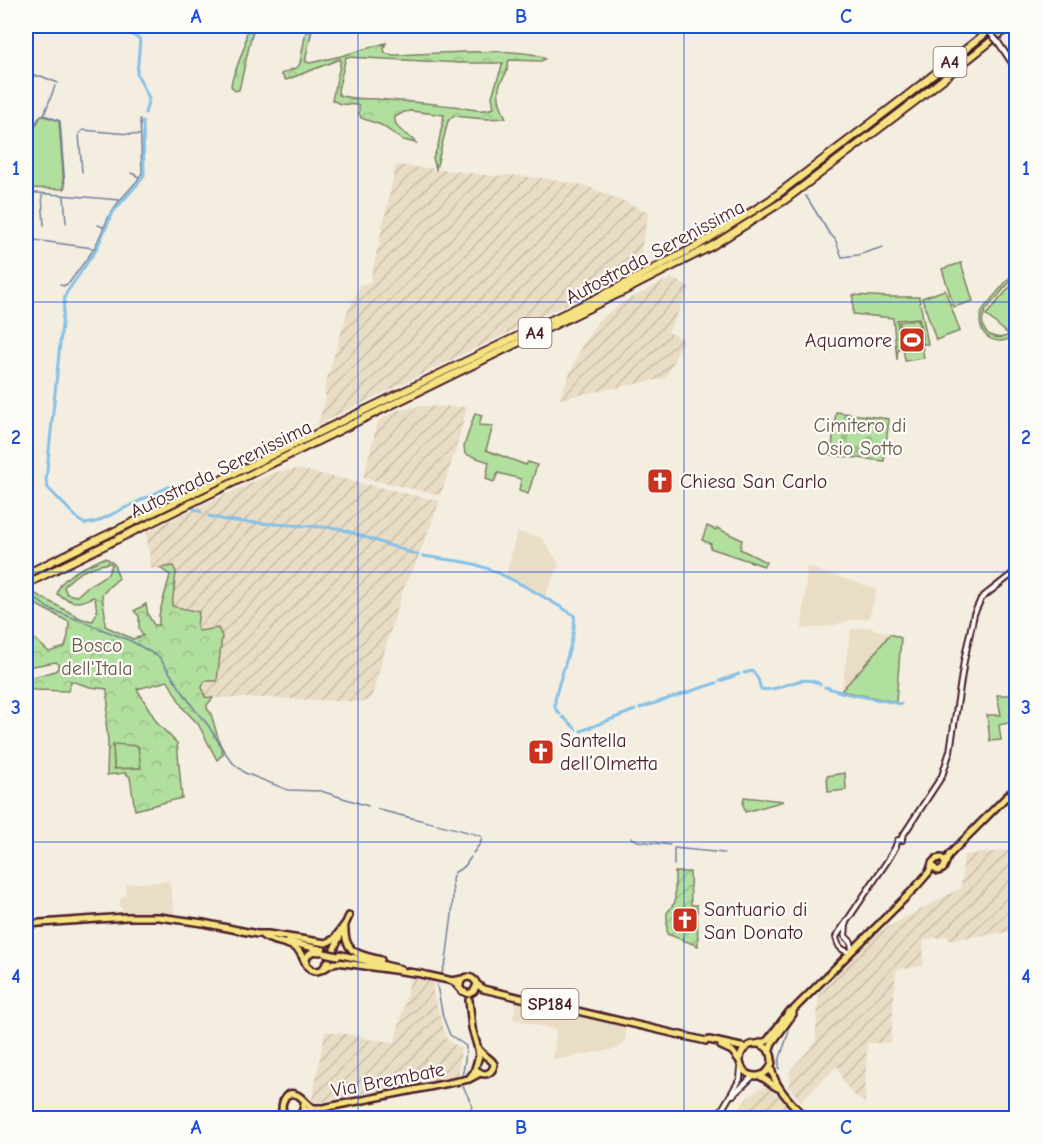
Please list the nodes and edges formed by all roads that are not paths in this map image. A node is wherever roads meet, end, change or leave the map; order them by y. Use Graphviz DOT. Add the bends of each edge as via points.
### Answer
graph roads {
  1 [pos="984,26"];
  2 [pos="995,26"];
  3 [pos="1010,26"];
  4 [pos="1017,69"];
  5 [pos="1017,573"];
  6 [pos="26,574"];
  7 [pos="26,584"];
  8 [pos="1017,787"];
  9 [pos="949,855"];
  10 [pos="938,858"];
  11 [pos="945,862"];
  12 [pos="932,864"];
  13 [pos="938,871"];
  14 [pos="915,888"];
  15 [pos="349,916"];
  16 [pos="847,921"];
  17 [pos="26,924"];
  18 [pos="345,924"];
  19 [pos="260,935"];
  20 [pos="867,936"];
  21 [pos="851,942"];
  22 [pos="335,947"];
  23 [pos="349,948"];
  24 [pos="843,950"];
  25 [pos="851,951"];
  26 [pos="324,952"];
  27 [pos="842,960"];
  28 [pos="306,964"];
  29 [pos="323,968"];
  30 [pos="422,974"];
  31 [pos="462,979"];
  32 [pos="453,981"];
  33 [pos="477,984"];
  34 [pos="460,988"];
  35 [pos="483,988"];
  36 [pos="473,992"];
  37 [pos="465,993"];
  38 [pos="469,1000"];
  39 [pos="793,1010"];
  40 [pos="706,1041"];
  41 [pos="757,1044"];
  42 [pos="746,1048"];
  43 [pos="478,1049"];
  44 [pos="769,1052"];
  45 [pos="486,1057"];
  46 [pos="478,1059"];
  47 [pos="740,1063"];
  48 [pos="771,1066"];
  49 [pos="476,1067"];
  50 [pos="480,1073"];
  51 [pos="756,1076"];
  52 [pos="469,1079"];
  53 [pos="780,1089"];
  54 [pos="730,1098"];
  55 [pos="304,1103"];
  56 [pos="312,1108"];
  57 [pos="300,1115"];
  58 [pos="291,1117"];
  59 [pos="717,1119"];
  60 [pos="805,1119"];
  1 -- 4 [label="street, bridge"];
  2 -- 6 [label="highway, Autostrada Serenissima / A4" via="770,200 697,246"];
  3 -- 7 [label="highway, Autostrada Serenissima / A4" via="785,200 712,246"];
  5 -- 16 [label="street" via="981,599 974,614 950,751 942,776"];
  8 -- 9 [label="main road"];
  9 -- 10 [label="main road"];
  9 -- 11 [label="main road"];
  10 -- 11 [label="main road"];
  10 -- 12 [label="main road"];
  11 -- 13 [label="main road"];
  12 -- 13 [label="main road"];
  12 -- 14 [label="main road"];
  13 -- 14 [label="main road"];
  14 -- 20 [label="main road"];
  15 -- 18 [label="main road"];
  16 -- 21 [label="street" via="845,936"];
  16 -- 24 [label="street" via="836,937"];
  17 -- 19 [label="main road" via="159,917"];
  18 -- 19 [label="main road" via="326,943"];
  18 -- 22 [label="main road"];
  18 -- 23 [label="main road"];
  19 -- 26 [label="main road"];
  19 -- 28 [label="main road" via="296,948"];
  20 -- 21 [label="street"];
  20 -- 25 [label="main road"];
  21 -- 25 [label="street"];
  22 -- 23 [label="main road"];
  22 -- 29 [label="main road"];
  23 -- 30 [label="main road"];
  24 -- 25 [label="street"];
  24 -- 27 [label="street"];
  25 -- 27 [label="main road"];
  26 -- 28 [label="main road" via="311,953"];
  26 -- 30 [label="main road, bridge"];
  27 -- 39 [label="main road"];
  28 -- 29 [label="main road" via="314,971"];
  29 -- 30 [label="main road" via="337,962"];
  30 -- 32 [label="main road"];
  31 -- 32 [label="main road"];
  31 -- 33 [label="main road, SP184" via="471,977"];
  31 -- 34 [label="main road"];
  32 -- 34 [label="main road"];
  33 -- 35 [label="main road, SP184"];
  33 -- 36 [label="main road"];
  34 -- 37 [label="main road"];
  35 -- 36 [label="main road"];
  35 -- 40 [label="main road, SP184"];
  36 -- 37 [label="main road"];
  36 -- 38 [label="main road"];
  37 -- 38 [label="main road"];
  38 -- 43 [label="main road"];
  39 -- 41 [label="main road" via="767,1041"];
  39 -- 44 [label="main road"];
  40 -- 42 [label="main road, SP184"];
  40 -- 47 [label="main road, SP184" via="732,1051"];
  41 -- 42 [label="main road"];
  41 -- 44 [label="main road"];
  42 -- 47 [label="main road"];
  43 -- 45 [label="main road"];
  43 -- 46 [label="main road"];
  44 -- 48 [label="main road"];
  45 -- 46 [label="main road"];
  45 -- 50 [label="main road" via="491,1059 493,1068 488,1074"];
  46 -- 49 [label="main road"];
  47 -- 51 [label="main road" via="746,1073"];
  47 -- 54 [label="street" via="740,1080"];
  48 -- 51 [label="main road"];
  48 -- 53 [label="main road"];
  49 -- 50 [label="main road"];
  49 -- 52 [label="main road, Via Brembate"];
  50 -- 52 [label="main road, Via Brembate"];
  51 -- 53 [label="main road"];
  51 -- 54 [label="street"];
  52 -- 56 [label="main road, Via Brembate"];
  53 -- 60 [label="main road"];
  54 -- 59 [label="street"];
  55 -- 56 [label="main road, Via Brembate"];
  55 -- 57 [label="main road"];
  55 -- 58 [label="main road" via="298,1095 285,1096 282,1109"];
  56 -- 57 [label="main road, Via Brembate"];
  57 -- 58 [label="main road"];
}
